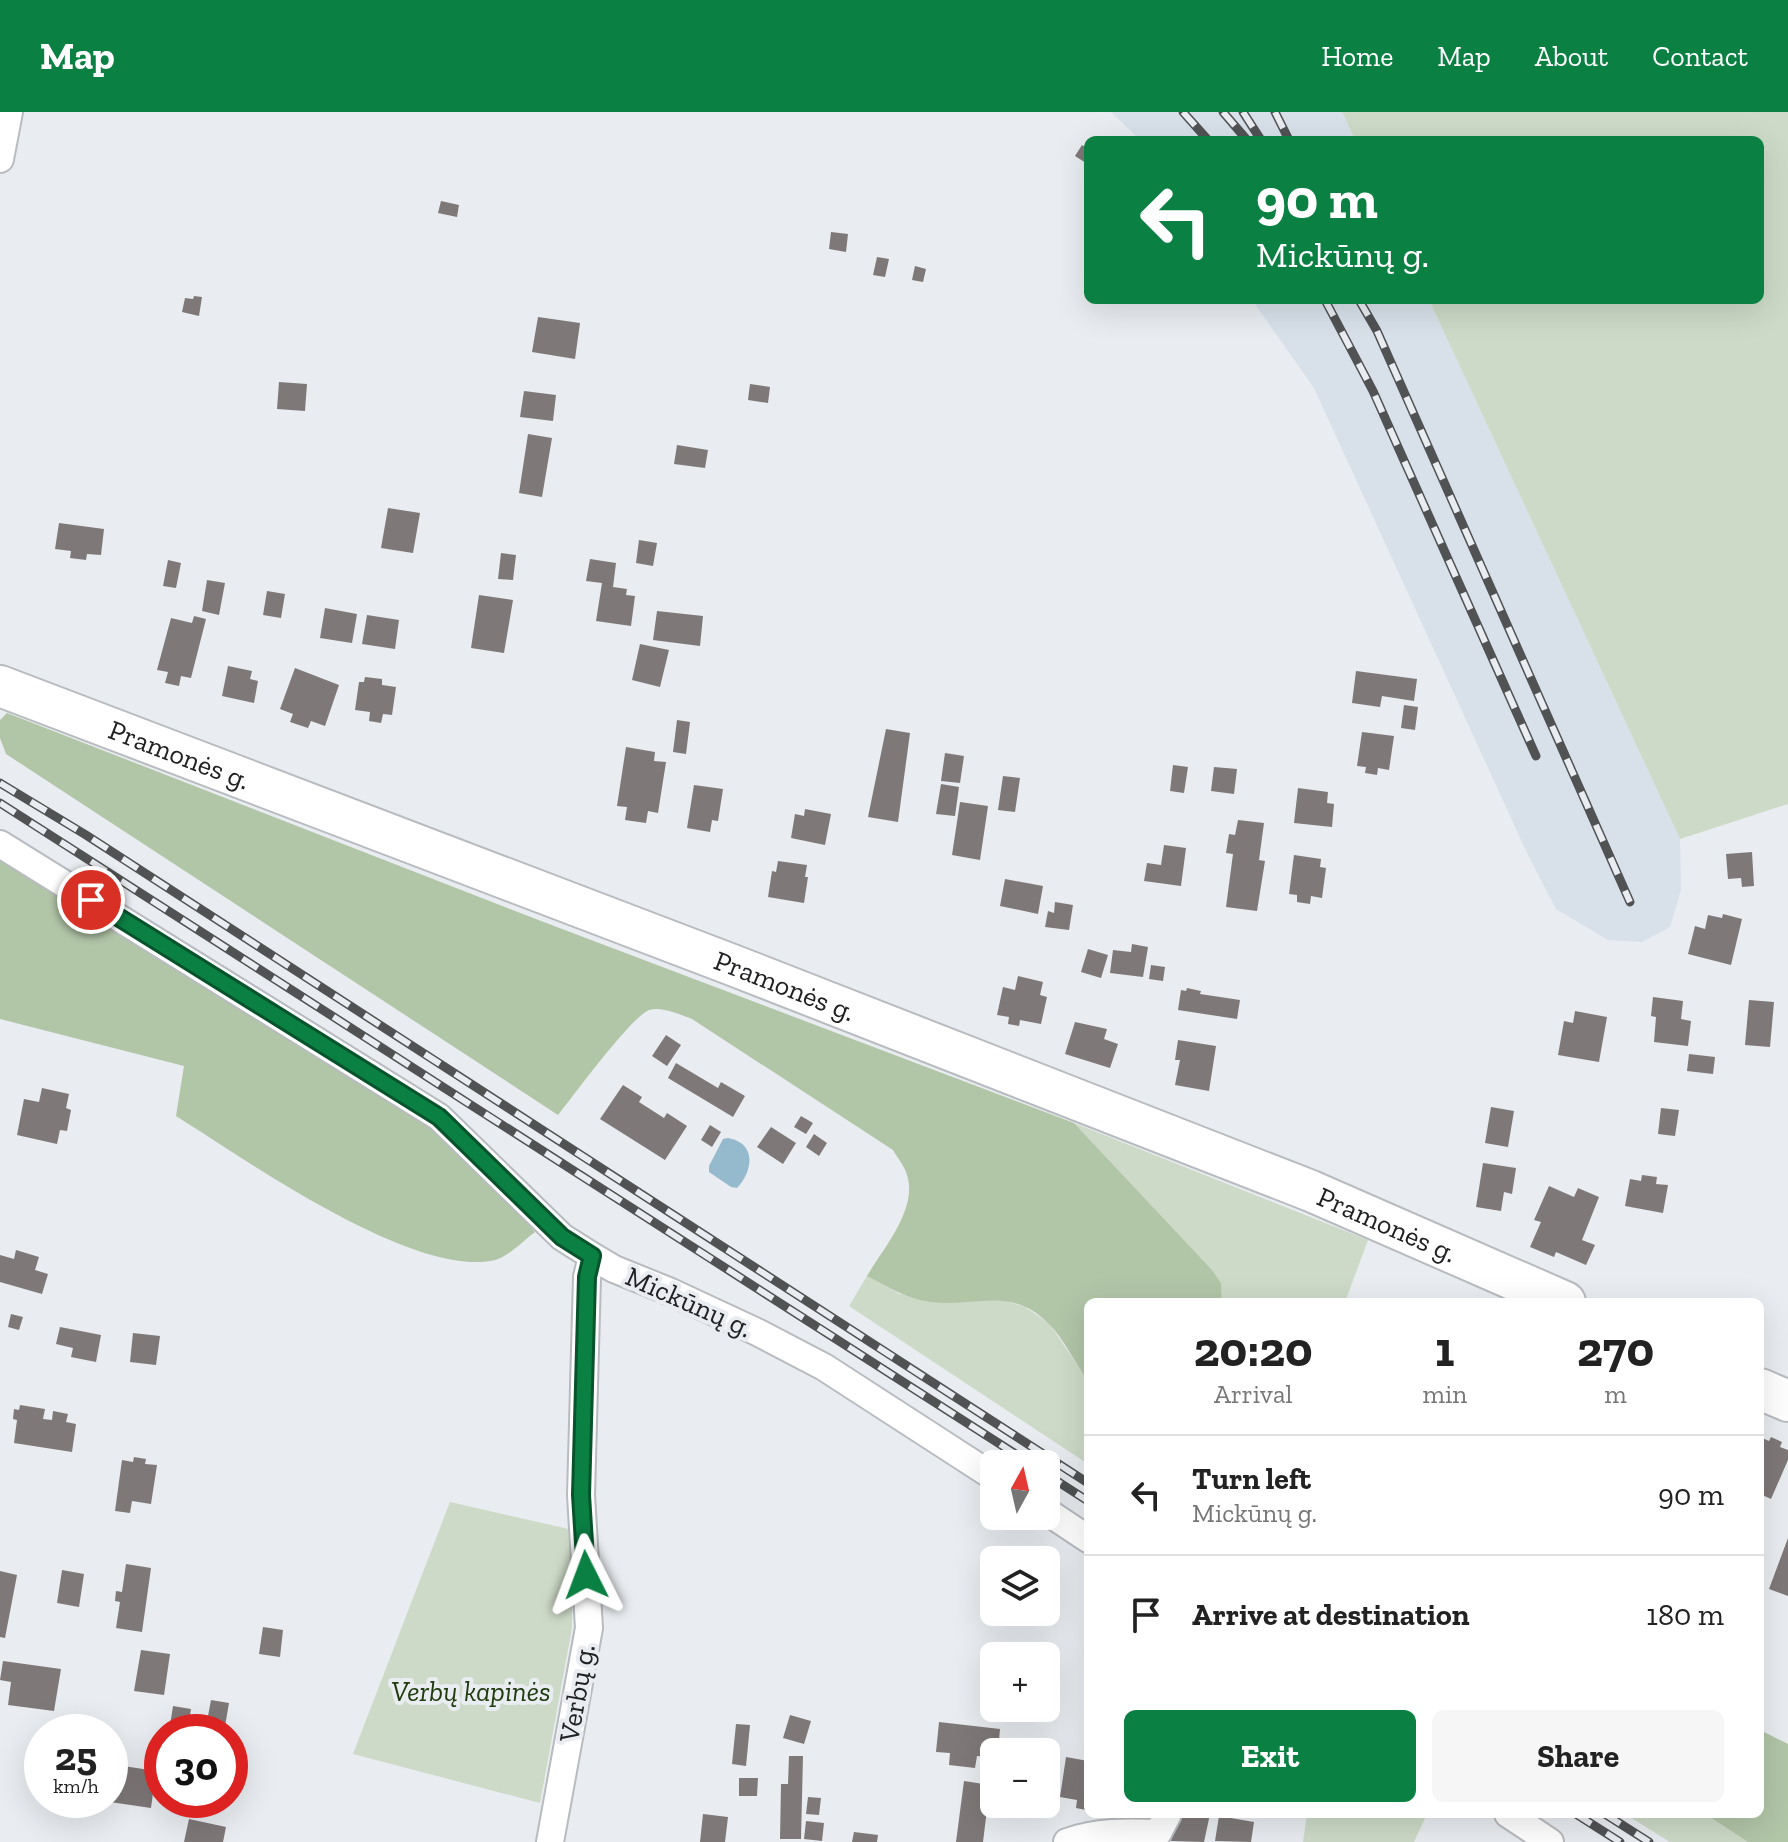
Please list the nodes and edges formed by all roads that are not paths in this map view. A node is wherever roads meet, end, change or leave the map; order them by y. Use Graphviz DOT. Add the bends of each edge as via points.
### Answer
graph roads {
  1 [pos="9,112"];
  2 [pos="0,159"];
  3 [pos="0,686"];
  4 [pos="0,844"];
  5 [pos="592,1256"];
  6 [pos="1556,1298"];
  7 [pos="1764,1391"];
  8 [pos="1788,1401"];
  9 [pos="980,1468"];
  10 [pos="1060,1520"];
  11 [pos="1084,1536"];
  12 [pos="1166,1818"];
  13 [pos="1514,1818"];
  14 [pos="550,1842"];
  15 [pos="1067,1842"];
  16 [pos="1550,1842"];
  1 -- 2 [label="street"];
  3 -- 6 [label="main road, Pramonės g." via="1311,1191"];
  4 -- 5 [label="street, Mickūnų g." via="439,1117 562,1237"];
  5 -- 9 [label="street, Mickūnų g." via="824,1367"];
  5 -- 14 [label="street, Verbų g." via="587,1277 581,1495 589,1628"];
  7 -- 8 [label="main road"];
  10 -- 11 [label="street"];
  12 -- 15 [label="street" via="1158,1833 1120,1832"];
  13 -- 16 [label="street"];
}
